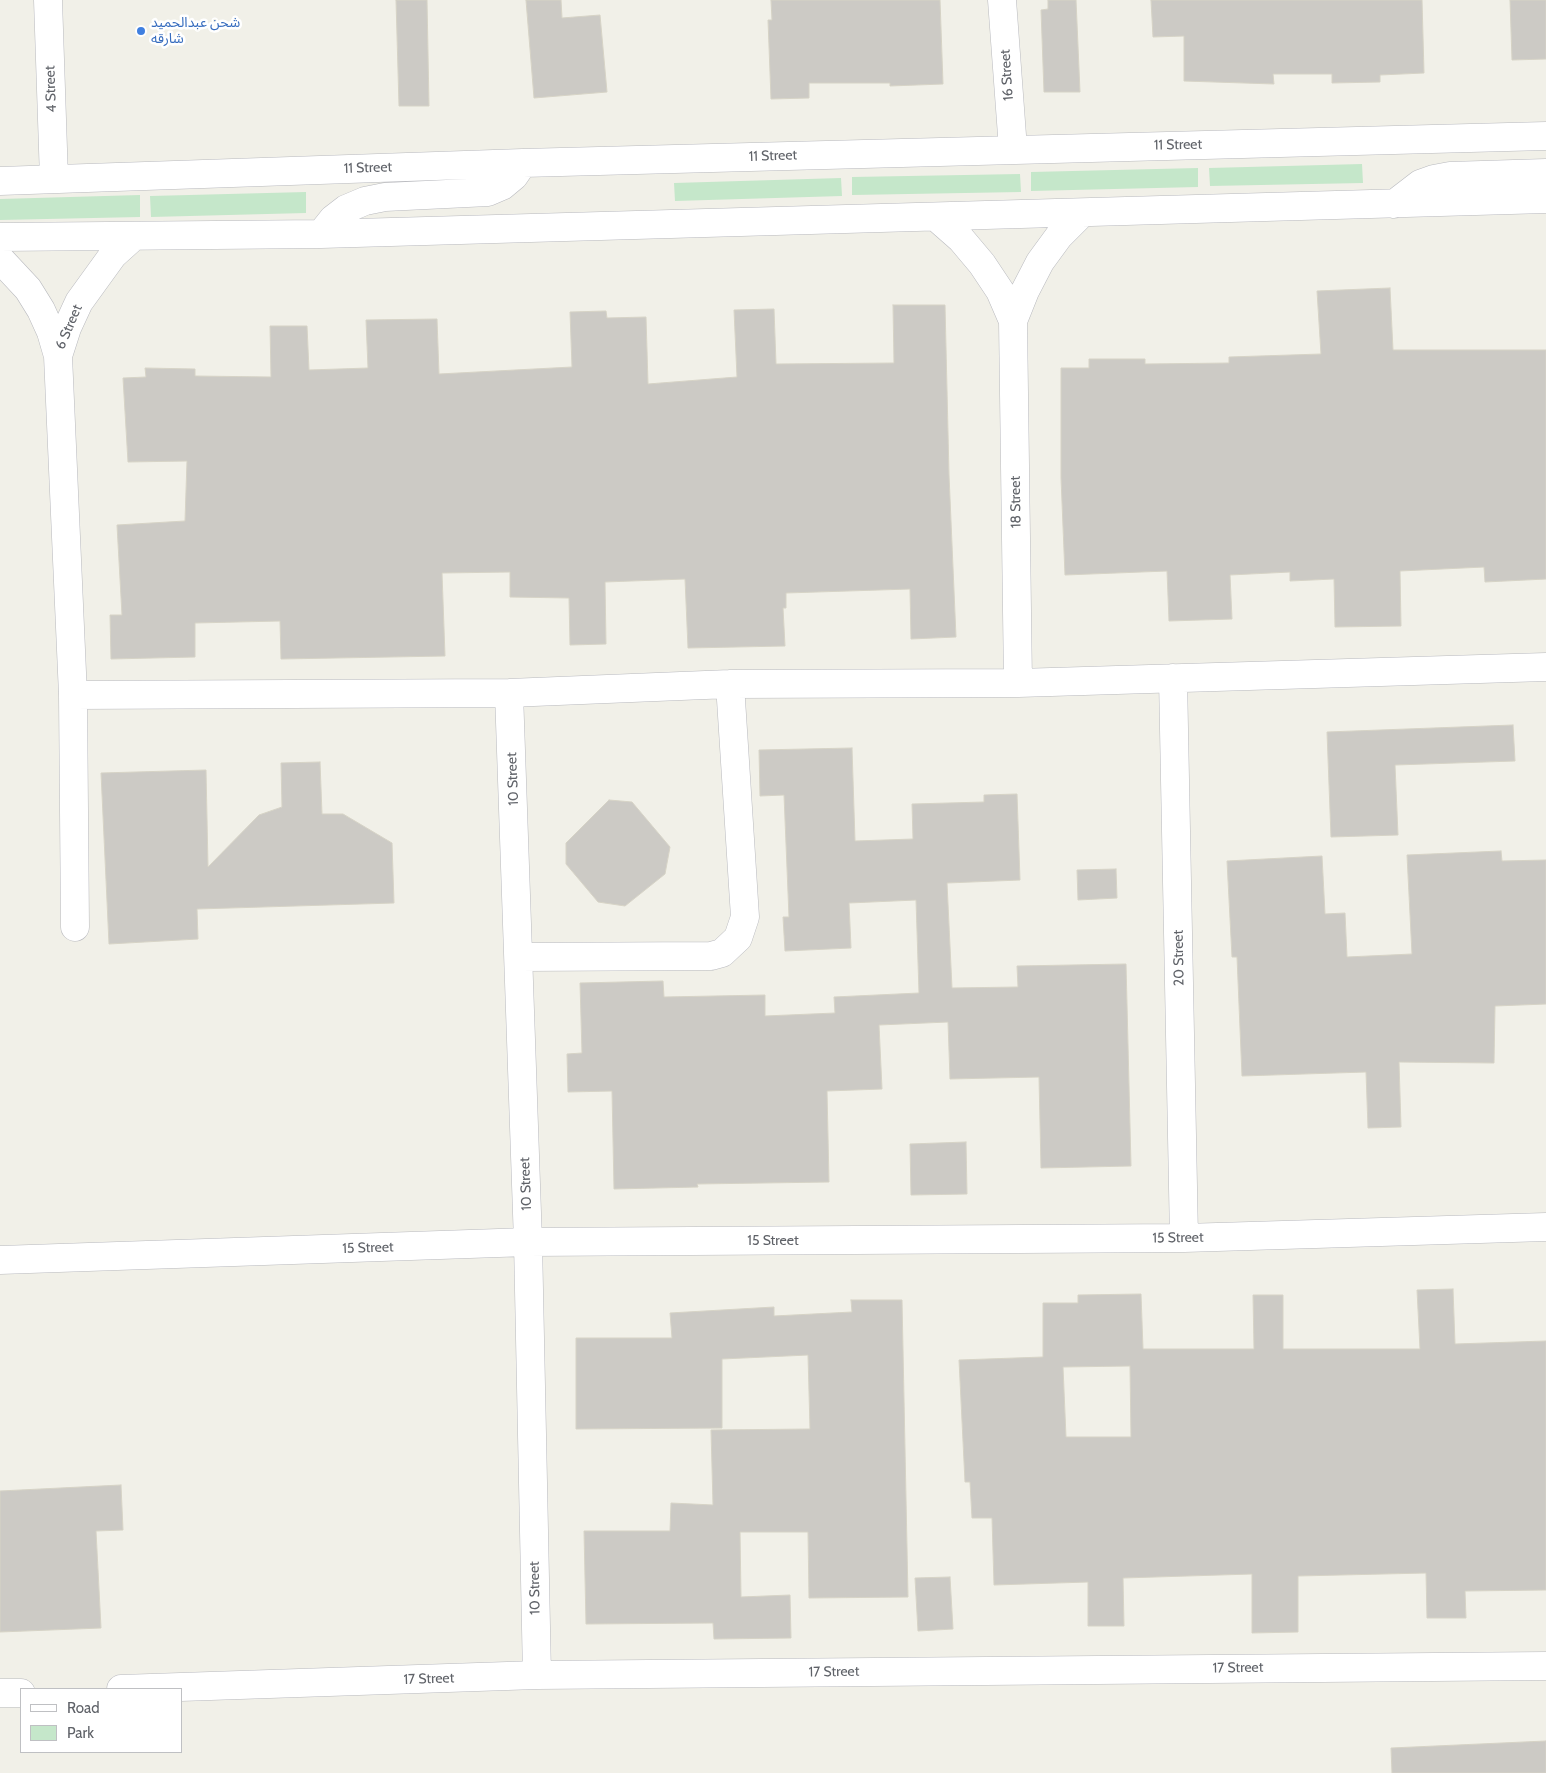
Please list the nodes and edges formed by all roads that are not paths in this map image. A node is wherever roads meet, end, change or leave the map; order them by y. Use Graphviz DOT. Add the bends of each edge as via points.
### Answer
graph roads {
  1 [pos="48,0"];
  2 [pos="1002,0"];
  3 [pos="1546,136"];
  4 [pos="1013,149"];
  5 [pos="523,163"];
  6 [pos="1546,172"];
  7 [pos="54,179"];
  8 [pos="0,181"];
  9 [pos="1546,199"];
  10 [pos="1394,204"];
  11 [pos="1082,212"];
  12 [pos="936,217"];
  13 [pos="321,234"];
  14 [pos="133,236"];
  15 [pos="0,237"];
  16 [pos="0,259"];
  17 [pos="1013,321"];
  18 [pos="58,356"];
  19 [pos="1546,668"];
  20 [pos="1173,678"];
  21 [pos="1018,683"];
  22 [pos="730,684"];
  23 [pos="509,693"];
  24 [pos="73,695"];
  25 [pos="75,927"];
  26 [pos="519,957"];
  27 [pos="1546,1227"];
  28 [pos="1184,1238"];
  29 [pos="528,1242"];
  30 [pos="0,1260"];
  31 [pos="1546,1666"];
  32 [pos="537,1675"];
  33 [pos="151,1688"];
  34 [pos="20,1693"];
  35 [pos="0,1694"];
  1 -- 7 [label="street, 4 Street"];
  2 -- 4 [label="street, 16 Street"];
  3 -- 4 [label="street, 11 Street"];
  4 -- 5 [label="street, 11 Street"];
  5 -- 7 [label="street, 11 Street"];
  5 -- 13 [label="street" via="502,186 488,192 365,201 346,209"];
  6 -- 10 [label="street" via="1434,178 1406,193"];
  7 -- 8 [label="street, 11 Street"];
  9 -- 10 [label="street"];
  10 -- 11 [label="street"];
  11 -- 12 [label="street"];
  11 -- 17 [label="street, 18 Street" via="1040,262"];
  12 -- 13 [label="street"];
  12 -- 17 [label="street, 18 Street" via="982,264 1000,291"];
  13 -- 14 [label="street"];
  14 -- 15 [label="street"];
  14 -- 18 [label="street, 6 Street" via="107,262 79,302"];
  16 -- 18 [label="street, 6 Street" via="28,289 41,310"];
  17 -- 21 [label="street, 18 Street"];
  18 -- 24 [label="street"];
  19 -- 20 [label="street"];
  20 -- 21 [label="street"];
  20 -- 28 [label="street, 20 Street"];
  21 -- 22 [label="street"];
  22 -- 23 [label="street"];
  22 -- 26 [label="street" via="745,917 738,938 722,953 711,956"];
  23 -- 24 [label="street"];
  23 -- 26 [label="street, 10 Street"];
  24 -- 25 [label="street"];
  26 -- 29 [label="street, 10 Street"];
  27 -- 28 [label="street, 15 Street"];
  28 -- 29 [label="street, 15 Street"];
  29 -- 30 [label="street, 15 Street"];
  29 -- 32 [label="street, 10 Street"];
  31 -- 32 [label="street, 17 Street"];
  32 -- 33 [label="street, 17 Street"];
  34 -- 35 [label="street"];
}
